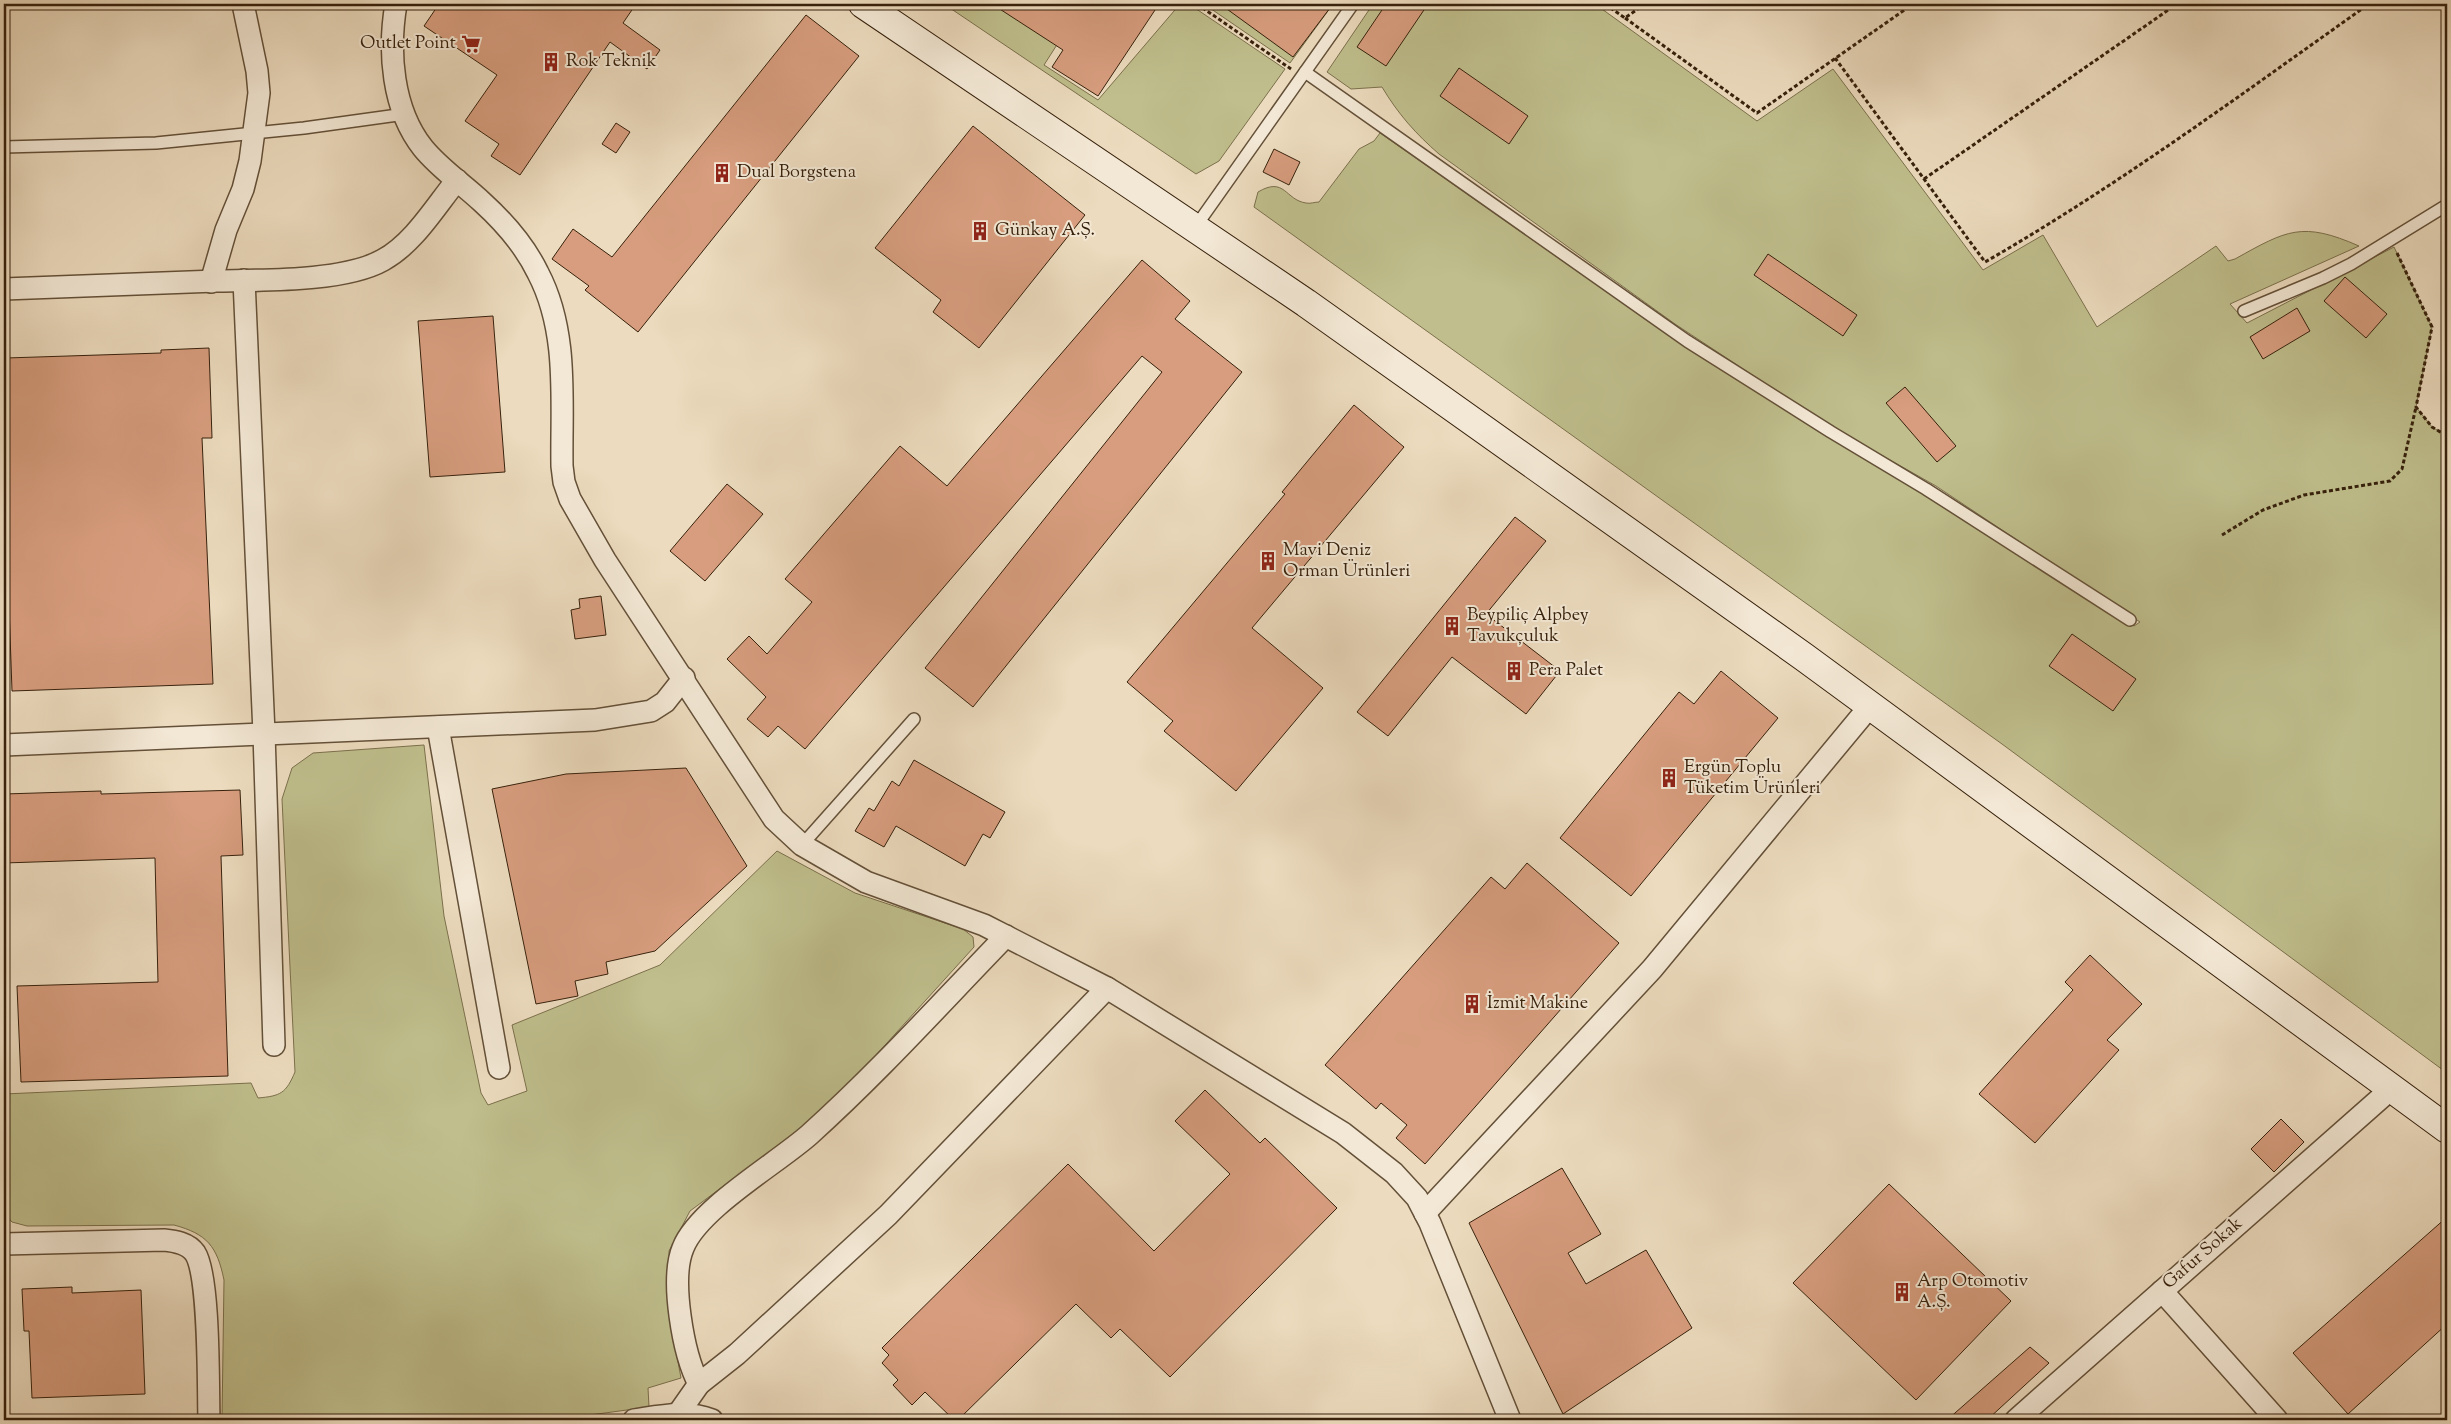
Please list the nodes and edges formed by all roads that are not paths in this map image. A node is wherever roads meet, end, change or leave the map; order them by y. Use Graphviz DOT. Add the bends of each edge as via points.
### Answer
graph roads {
  1 [pos="243,4"];
  2 [pos="396,4"];
  3 [pos="863,4"];
  4 [pos="896,4"];
  5 [pos="1353,4"];
  6 [pos="1303,74"];
  7 [pos="404,114"];
  8 [pos="254,134"];
  9 [pos="4,147"];
  10 [pos="457,180"];
  11 [pos="2447,205"];
  12 [pos="1200,221"];
  13 [pos="244,280"];
  14 [pos="211,282"];
  15 [pos="4,289"];
  16 [pos="2244,311"];
  17 [pos="2130,620"];
  18 [pos="684,678"];
  19 [pos="1870,706"];
  20 [pos="914,719"];
  21 [pos="438,727"];
  22 [pos="264,734"];
  23 [pos="4,745"];
  24 [pos="802,845"];
  25 [pos="1006,936"];
  26 [pos="1107,988"];
  27 [pos="274,1045"];
  28 [pos="499,1068"];
  29 [pos="2391,1089"];
  30 [pos="2447,1109"];
  31 [pos="2447,1129"];
  32 [pos="1425,1213"];
  33 [pos="4,1244"];
  34 [pos="2162,1291"];
  35 [pos="699,1384"];
  36 [pos="678,1414"];
  37 [pos="209,1420"];
  38 [pos="634,1420"];
  39 [pos="712,1420"];
  40 [pos="1510,1420"];
  41 [pos="2016,1420"];
  42 [pos="2277,1420"];
  1 -- 8 [label="street" via="258,78"];
  2 -- 7 [label="street" via="393,56"];
  3 -- 12 [label="main road"];
  4 -- 12 [label="main road"];
  5 -- 6 [label="lane"];
  6 -- 12 [label="lane"];
  6 -- 17 [label="lane" via="1686,341"];
  7 -- 8 [label="lane"];
  7 -- 10 [label="street" via="424,149"];
  8 -- 9 [label="lane" via="156,143"];
  8 -- 14 [label="street" via="243,189 226,230"];
  10 -- 13 [label="street" via="412,237 382,261 334,274"];
  10 -- 18 [label="street" via="510,230 539,273 552,308 560,346 564,482 581,520 605,560"];
  11 -- 16 [label="lane" via="2323,278"];
  12 -- 19 [label="main road" via="1306,303"];
  12 -- 30 [label="main road" via="1316,288 1823,648"];
  13 -- 14 [label="street"];
  13 -- 22 [label="street"];
  14 -- 15 [label="street"];
  18 -- 21 [label="street" via="665,702 651,711 628,716"];
  18 -- 24 [label="street" via="774,818"];
  19 -- 29 [label="main road"];
  19 -- 32 [label="street" via="1652,969"];
  20 -- 24 [label="lane"];
  21 -- 22 [label="street"];
  21 -- 28 [label="street"];
  22 -- 23 [label="street"];
  22 -- 27 [label="street"];
  24 -- 25 [label="street" via="866,882"];
  25 -- 26 [label="street"];
  25 -- 35 [label="street" via="808,1135 705,1217 689,1236 679,1262 677,1288 686,1351"];
  26 -- 32 [label="street" via="1343,1133 1394,1173 1417,1198"];
  26 -- 35 [label="street" via="888,1215 737,1354"];
  29 -- 31 [label="main road"];
  29 -- 34 [label="street, Gafur Sokak"];
  32 -- 40 [label="street"];
  33 -- 37 [label="street" via="164,1240 181,1242 194,1252 202,1270"];
  34 -- 41 [label="street, Gafur Sokak"];
  34 -- 42 [label="street"];
  35 -- 36 [label="street"];
  36 -- 38 [label="street"];
  36 -- 39 [label="street"];
}
